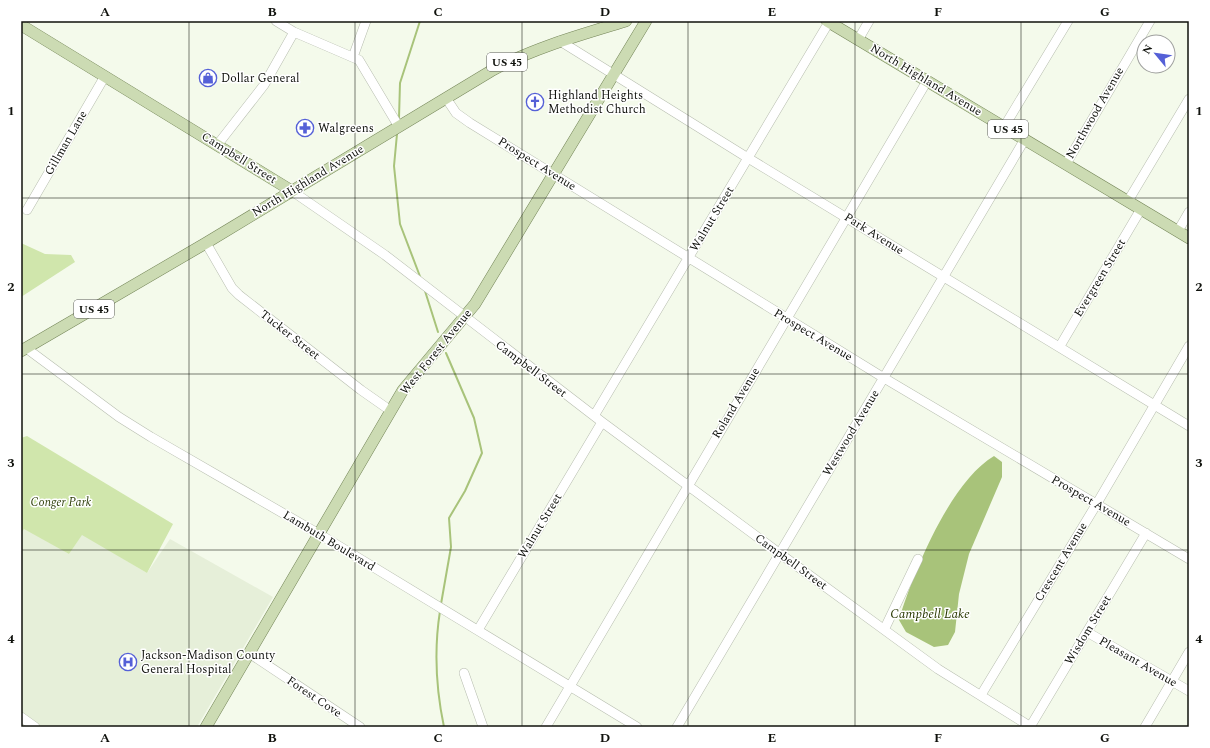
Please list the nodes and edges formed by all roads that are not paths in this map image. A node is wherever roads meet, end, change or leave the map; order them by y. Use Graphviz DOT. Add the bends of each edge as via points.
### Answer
graph roads {
  1 [pos="276,21"];
  2 [pos="366,21"];
  3 [pos="626,21"];
  4 [pos="646,21"];
  5 [pos="869,21"];
  6 [pos="1068,21"];
  7 [pos="1150,21"];
  8 [pos="828,22"];
  9 [pos="21,25"];
  10 [pos="294,32"];
  11 [pos="858,40"];
  12 [pos="560,41"];
  13 [pos="353,57"];
  14 [pos="614,75"];
  15 [pos="105,76"];
  16 [pos="927,81"];
  17 [pos="446,98"];
  18 [pos="1189,98"];
  19 [pos="1004,127"];
  20 [pos="396,128"];
  21 [pos="1025,139"];
  22 [pos="218,144"];
  23 [pos="748,158"];
  24 [pos="1066,164"];
  25 [pos="553,174"];
  26 [pos="292,191"];
  27 [pos="1128,201"];
  28 [pos="1141,209"];
  29 [pos="27,210"];
  30 [pos="1189,212"];
  31 [pos="846,216"];
  32 [pos="1178,231"];
  33 [pos="1189,238"];
  34 [pos="206,243"];
  35 [pos="689,258"];
  36 [pos="944,278"];
  37 [pos="464,318"];
  38 [pos="786,318"];
  39 [pos="1060,346"];
  40 [pos="1189,346"];
  41 [pos="23,350"];
  42 [pos="884,378"];
  43 [pos="1155,406"];
  44 [pos="391,411"];
  45 [pos="594,416"];
  46 [pos="602,422"];
  47 [pos="1189,426"];
  48 [pos="687,486"];
  49 [pos="1096,505"];
  50 [pos="1146,533"];
  51 [pos="319,534"];
  52 [pos="779,553"];
  53 [pos="918,559"];
  54 [pos="1189,559"];
  55 [pos="885,628"];
  56 [pos="478,630"];
  57 [pos="1087,632"];
  58 [pos="1189,652"];
  59 [pos="249,653"];
  60 [pos="464,673"];
  61 [pos="1172,682"];
  62 [pos="570,687"];
  63 [pos="1189,691"];
  64 [pos="981,695"];
  65 [pos="21,717"];
  66 [pos="35,727"];
  67 [pos="206,727"];
  68 [pos="360,727"];
  69 [pos="483,727"];
  70 [pos="546,727"];
  71 [pos="637,727"];
  72 [pos="677,727"];
  73 [pos="1031,727"];
  74 [pos="1145,727"];
  1 -- 10 [label="street"];
  2 -- 13 [label="street"];
  3 -- 12 [label="main road, North Highland Avenue / US 45"];
  4 -- 14 [label="main road, West Forest Avenue"];
  5 -- 11 [label="street"];
  6 -- 19 [label="street"];
  7 -- 24 [label="street, Northwood Avenue"];
  8 -- 11 [label="main road, North Highland Avenue / US 45"];
  8 -- 23 [label="street, Walnut Street"];
  9 -- 15 [label="main road, Campbell Street"];
  10 -- 13 [label="street"];
  10 -- 22 [label="street" via="264,85"];
  11 -- 16 [label="main road, North Highland Avenue / US 45"];
  12 -- 14 [label="street, Park Avenue"];
  12 -- 17 [label="main road, North Highland Avenue / US 45" via="516,58"];
  13 -- 20 [label="street" via="364,67"];
  14 -- 23 [label="street, Park Avenue"];
  14 -- 25 [label="main road, West Forest Avenue"];
  15 -- 22 [label="main road, Campbell Street"];
  15 -- 29 [label="street, Gillman Lane"];
  16 -- 19 [label="main road, North Highland Avenue / US 45"];
  16 -- 31 [label="street, Roland Avenue"];
  17 -- 20 [label="main road, North Highland Avenue / US 45"];
  17 -- 25 [label="street, Prospect Avenue" via="456,113 470,123"];
  18 -- 27 [label="street"];
  19 -- 21 [label="main road, North Highland Avenue / US 45"];
  20 -- 26 [label="main road, North Highland Avenue / US 45"];
  21 -- 24 [label="main road, North Highland Avenue / US 45"];
  21 -- 36 [label="street, Westwood Avenue"];
  22 -- 26 [label="main road, Campbell Street"];
  23 -- 31 [label="street, Park Avenue"];
  23 -- 35 [label="street, Walnut Street"];
  24 -- 27 [label="main road, North Highland Avenue / US 45"];
  25 -- 35 [label="street, Prospect Avenue"];
  25 -- 37 [label="main road, West Forest Avenue"];
  26 -- 34 [label="main road, North Highland Avenue / US 45"];
  26 -- 37 [label="street, Campbell Street" via="385,255"];
  27 -- 28 [label="main road, North Highland Avenue / US 45"];
  28 -- 32 [label="main road, North Highland Avenue / US 45"];
  28 -- 39 [label="street, Evergreen Street"];
  30 -- 32 [label="street"];
  31 -- 36 [label="street, Park Avenue"];
  31 -- 38 [label="street, Roland Avenue"];
  32 -- 33 [label="main road, North Highland Avenue / US 45"];
  34 -- 41 [label="main road, North Highland Avenue / US 45"];
  34 -- 44 [label="street, Tucker Street" via="232,288 239,295"];
  35 -- 38 [label="street, Prospect Avenue"];
  35 -- 45 [label="street, Walnut Street"];
  36 -- 39 [label="street, Park Avenue"];
  36 -- 42 [label="street, Westwood Avenue"];
  37 -- 44 [label="main road, West Forest Avenue" via="414,375"];
  37 -- 45 [label="street, Campbell Street"];
  38 -- 42 [label="street, Prospect Avenue"];
  38 -- 48 [label="street, Roland Avenue"];
  39 -- 43 [label="street, Park Avenue"];
  40 -- 43 [label="street, Crescent Avenue"];
  41 -- 51 [label="street, Lambuth Boulevard" via="119,417"];
  42 -- 49 [label="street, Prospect Avenue"];
  42 -- 52 [label="street, Westwood Avenue"];
  43 -- 47 [label="street, Park Avenue"];
  43 -- 49 [label="street, Crescent Avenue"];
  44 -- 51 [label="main road, West Forest Avenue"];
  45 -- 46 [label="street, Campbell Street"];
  46 -- 48 [label="street, Campbell Street"];
  46 -- 56 [label="street, Walnut Street"];
  48 -- 52 [label="street, Campbell Street"];
  48 -- 62 [label="street, Roland Avenue"];
  49 -- 50 [label="street, Prospect Avenue"];
  49 -- 64 [label="street, Crescent Avenue"];
  50 -- 54 [label="street, Prospect Avenue"];
  50 -- 57 [label="street, Wisdom Street"];
  51 -- 56 [label="street, Lambuth Boulevard"];
  51 -- 59 [label="main road, West Forest Avenue"];
  52 -- 55 [label="street, Campbell Street"];
  52 -- 72 [label="street, Westwood Avenue"];
  53 -- 55 [label="street"];
  55 -- 64 [label="street, Campbell Street" via="938,669"];
  56 -- 62 [label="street, Lambuth Boulevard"];
  57 -- 61 [label="street, Pleasant Avenue"];
  57 -- 73 [label="street, Wisdom Street"];
  58 -- 61 [label="street"];
  59 -- 67 [label="main road, West Forest Avenue"];
  59 -- 68 [label="street, Forest Cove"];
  60 -- 69 [label="street"];
  61 -- 63 [label="street, Pleasant Avenue"];
  61 -- 74 [label="street"];
  62 -- 70 [label="street, Roland Avenue"];
  62 -- 71 [label="street, Lambuth Boulevard"];
  64 -- 73 [label="street, Campbell Street"];
  65 -- 66 [label="street"];
}
